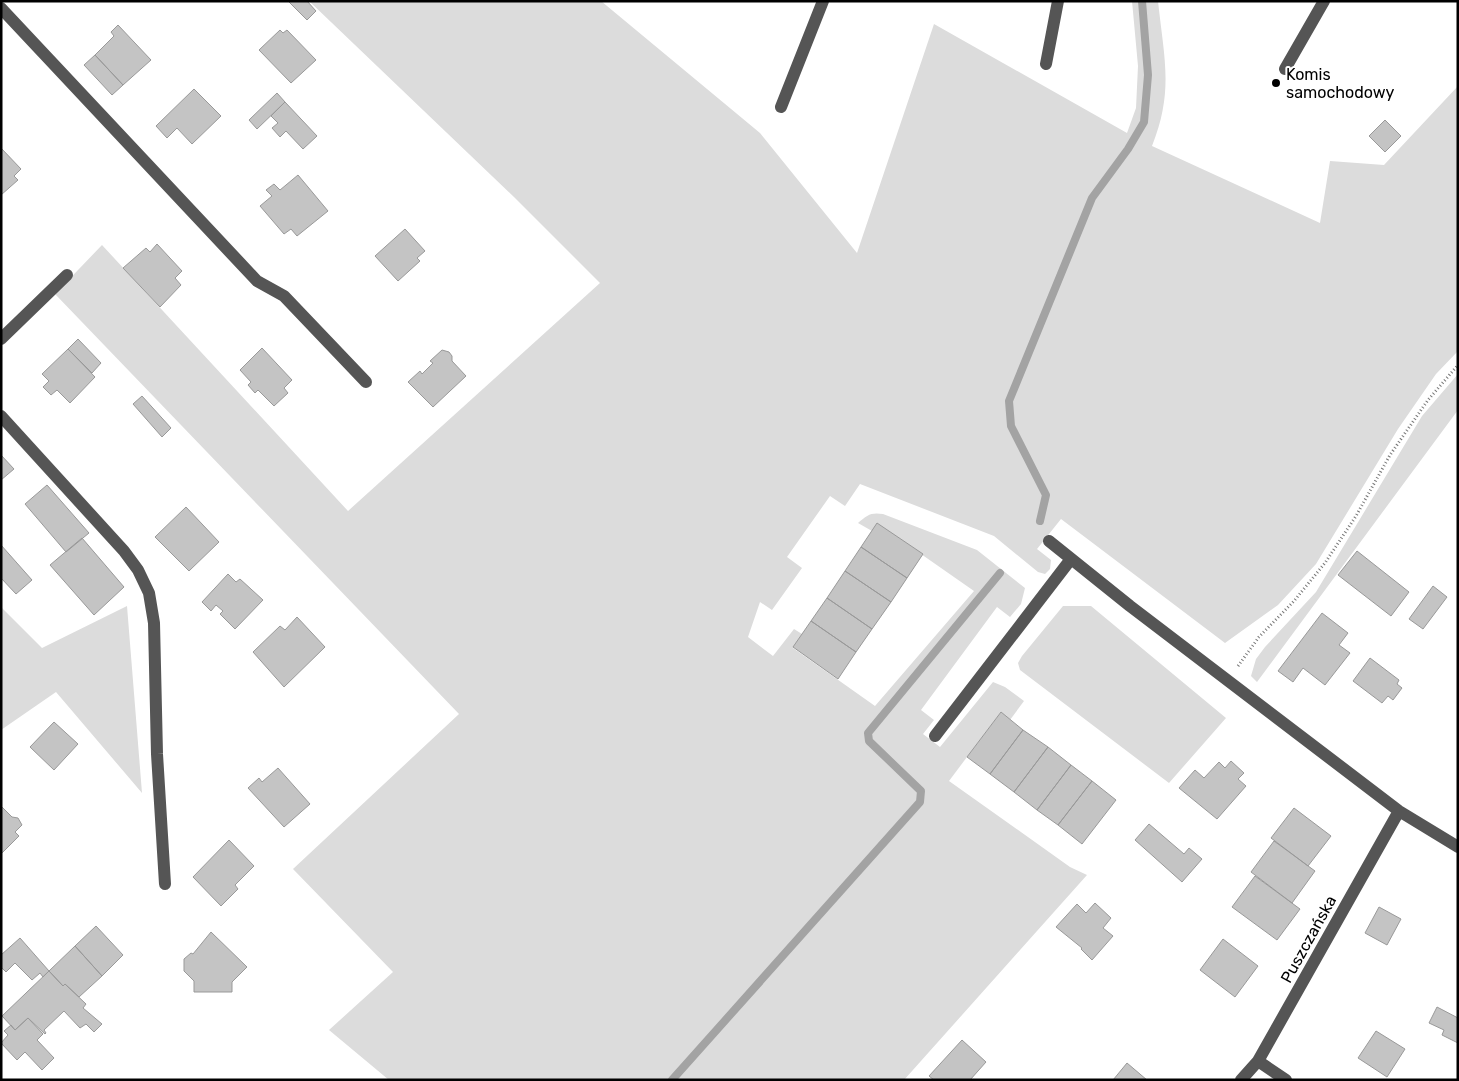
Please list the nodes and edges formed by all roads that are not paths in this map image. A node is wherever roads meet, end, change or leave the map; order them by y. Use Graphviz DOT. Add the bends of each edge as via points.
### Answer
graph roads {
  1 [pos="823,1"];
  2 [pos="1058,1"];
  3 [pos="1324,1"];
  4 [pos="1,8"];
  5 [pos="1046,64"];
  6 [pos="1285,69"];
  7 [pos="780,107"];
  8 [pos="67,275"];
  9 [pos="1,339"];
  10 [pos="366,382"];
  11 [pos="1,416"];
  12 [pos="1049,541"];
  13 [pos="1071,559"];
  14 [pos="935,736"];
  15 [pos="1399,811"];
  16 [pos="1458,847"];
  17 [pos="165,884"];
  18 [pos="1258,1061"];
  19 [pos="1242,1080"];
  20 [pos="1286,1080"];
  1 -- 7 [label="street"];
  2 -- 5 [label="street"];
  3 -- 6 [label="street"];
  4 -- 10 [label="street" via="257,281 284,296"];
  8 -- 9 [label="street"];
  11 -- 17 [label="street" via="124,551 149,593 154,623 157,754"];
  12 -- 13 [label="street"];
  13 -- 14 [label="street"];
  13 -- 15 [label="street"];
  15 -- 16 [label="street"];
  15 -- 18 [label="street, Puszczańska"];
  18 -- 19 [label="street, Puszczańska"];
  18 -- 20 [label="street"];
}
